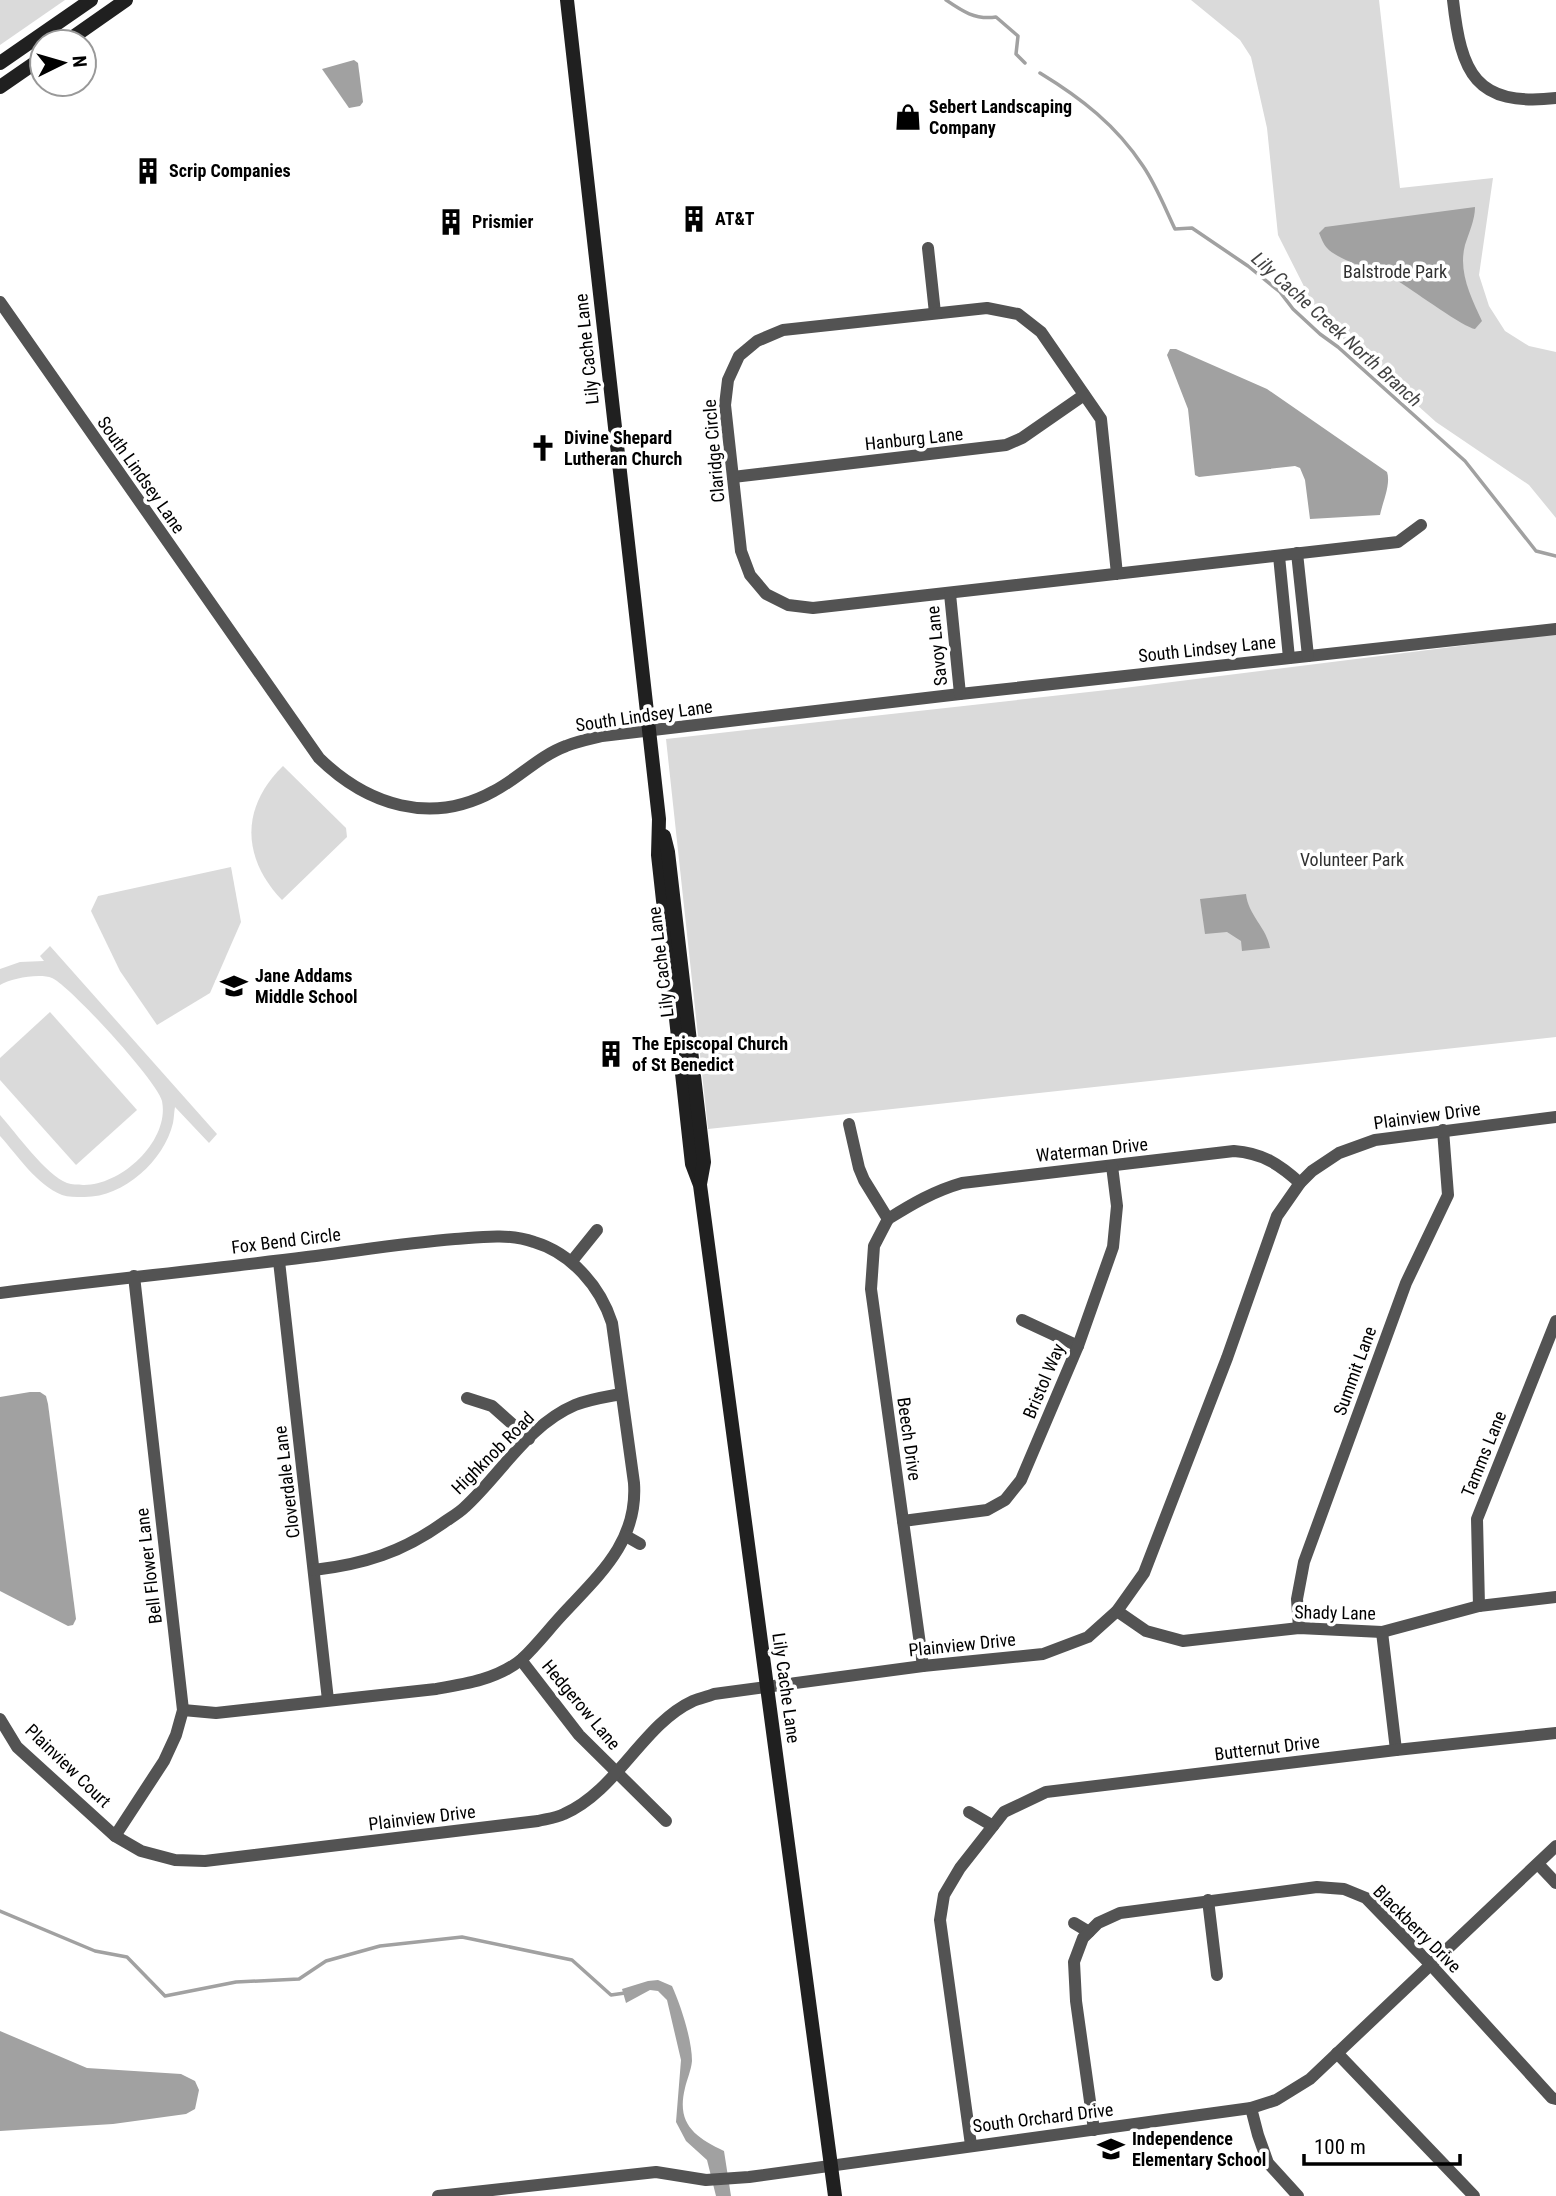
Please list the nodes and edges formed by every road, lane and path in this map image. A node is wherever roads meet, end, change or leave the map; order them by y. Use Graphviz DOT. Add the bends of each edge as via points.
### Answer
graph roads {
  1 [pos="91,0"];
  2 [pos="126,0"];
  3 [pos="567,0"];
  4 [pos="1453,0"];
  5 [pos="85,28"];
  6 [pos="0,63"];
  7 [pos="28,68"];
  8 [pos="0,88"];
  9 [pos="1483,88"];
  10 [pos="1474,98"];
  11 [pos="1556,98"];
  12 [pos="928,248"];
  13 [pos="0,302"];
  14 [pos="934,313"];
  15 [pos="1084,395"];
  16 [pos="733,477"];
  17 [pos="1421,525"];
  18 [pos="1297,553"];
  19 [pos="1279,556"];
  20 [pos="1117,574"];
  21 [pos="950,594"];
  22 [pos="1556,629"];
  23 [pos="1308,656"];
  24 [pos="1289,658"];
  25 [pos="960,694"];
  26 [pos="649,732"];
  27 [pos="1556,1117"];
  28 [pos="849,1124"];
  29 [pos="1443,1130"];
  30 [pos="1112,1166"];
  31 [pos="1300,1183"];
  32 [pos="888,1219"];
  33 [pos="597,1230"];
  34 [pos="279,1261"];
  35 [pos="572,1261"];
  36 [pos="134,1276"];
  37 [pos="0,1293"];
  38 [pos="1022,1320"];
  39 [pos="1556,1321"];
  40 [pos="1078,1346"];
  41 [pos="621,1394"];
  42 [pos="467,1398"];
  43 [pos="529,1439"];
  44 [pos="903,1521"];
  45 [pos="626,1536"];
  46 [pos="640,1544"];
  47 [pos="314,1570"];
  48 [pos="1556,1597"];
  49 [pos="1479,1606"];
  50 [pos="1117,1611"];
  51 [pos="1299,1628"];
  52 [pos="1382,1632"];
  53 [pos="521,1660"];
  54 [pos="923,1666"];
  55 [pos="767,1687"];
  56 [pos="328,1700"];
  57 [pos="183,1710"];
  58 [pos="0,1719"];
  59 [pos="1556,1733"];
  60 [pos="1396,1750"];
  61 [pos="616,1772"];
  62 [pos="969,1812"];
  63 [pos="666,1821"];
  64 [pos="993,1826"];
  65 [pos="115,1836"];
  66 [pos="1556,1846"];
  67 [pos="1538,1864"];
  68 [pos="1556,1883"];
  69 [pos="1208,1900"];
  70 [pos="1074,1923"];
  71 [pos="1089,1932"];
  72 [pos="1430,1964"];
  73 [pos="1217,1975"];
  74 [pos="1337,2053"];
  75 [pos="1556,2099"];
  76 [pos="1251,2108"];
  77 [pos="1094,2130"];
  78 [pos="971,2145"];
  79 [pos="831,2166"];
  80 [pos="447,2196"];
  81 [pos="835,2196"];
  82 [pos="1298,2196"];
  83 [pos="1474,2196"];
  1 -- 6 [label="street"];
  2 -- 5 [label="street"];
  3 -- 26 [label="street, Lily Cache Lane"];
  4 -- 9 [label="street" via="1462,55"];
  7 -- 8 [label="street"];
  9 -- 10 [label="street"];
  9 -- 11 [label="street" via="1521,100"];
  12 -- 14 [label="street"];
  13 -- 26 [label="street, South Lindsey Lane" via="318,758 350,784 400,806 454,806 496,790 564,746 602,736"];
  14 -- 15 [label="street, Claridge Circle" via="987,307 1018,314 1041,331"];
  14 -- 16 [label="street, Claridge Circle" via="783,330 757,341 739,356 728,380 725,405"];
  15 -- 16 [label="street, Hanburg Lane" via="1006,445"];
  15 -- 20 [label="street, Claridge Circle" via="1101,419"];
  16 -- 21 [label="street, Claridge Circle" via="740,551 750,575 766,594 813,608"];
  17 -- 18 [label="street, Claridge Circle" via="1398,542"];
  18 -- 19 [label="street, Claridge Circle"];
  18 -- 23 [label="street"];
  19 -- 20 [label="street, Claridge Circle"];
  19 -- 24 [label="street"];
  20 -- 21 [label="street, Claridge Circle"];
  21 -- 25 [label="street, Savoy Lane"];
  22 -- 23 [label="street, South Lindsey Lane"];
  23 -- 24 [label="street, South Lindsey Lane"];
  24 -- 25 [label="street, South Lindsey Lane"];
  25 -- 26 [label="street, South Lindsey Lane"];
  26 -- 55 [label="street, Lily Cache Lane" via="701,1135 704,1162 700,1185"];
  27 -- 29 [label="street, Plainview Drive"];
  28 -- 32 [label="street" via="859,1168"];
  29 -- 31 [label="street, Plainview Drive" via="1375,1140 1339,1153"];
  29 -- 51 [label="street, Summit Lane" via="1448,1195 1406,1283 1304,1562 1297,1599"];
  30 -- 31 [label="street, Waterman Drive" via="1247,1152 1269,1159"];
  30 -- 32 [label="street, Waterman Drive" via="962,1184 941,1189"];
  30 -- 40 [label="street, Bristol Way" via="1117,1206 1113,1247"];
  31 -- 50 [label="street, Plainview Drive" via="1277,1216 1144,1573"];
  32 -- 44 [label="street, Beech Drive" via="874,1246 871,1289"];
  33 -- 35 [label="street"];
  34 -- 35 [label="street, Fox Bend Circle" via="493,1236 533,1241"];
  34 -- 36 [label="street, Fox Bend Circle"];
  34 -- 47 [label="street, Cloverdale Lane"];
  35 -- 41 [label="street, Fox Bend Circle" via="608,1311"];
  36 -- 37 [label="street, Fox Bend Circle"];
  36 -- 57 [label="street, Bell Flower Lane"];
  38 -- 40 [label="street"];
  39 -- 49 [label="street, Tamms Lane" via="1477,1519"];
  40 -- 44 [label="street, Bristol Way" via="1021,1480 1005,1500 987,1510"];
  41 -- 43 [label="street, Highknob Road" via="572,1407"];
  41 -- 45 [label="street, Fox Bend Circle" via="634,1491"];
  42 -- 43 [label="street" via="492,1406"];
  43 -- 47 [label="street, Highknob Road" via="464,1508 420,1539 382,1557"];
  44 -- 54 [label="street, Beech Drive"];
  45 -- 46 [label="street"];
  45 -- 53 [label="street, Fox Bend Circle" via="610,1563"];
  47 -- 56 [label="street, Cloverdale Lane"];
  48 -- 49 [label="street, Shady Lane"];
  49 -- 52 [label="street, Shady Lane"];
  50 -- 51 [label="street, Shady Lane" via="1146,1631 1183,1641"];
  50 -- 54 [label="street, Plainview Drive" via="1088,1637 1043,1654"];
  51 -- 52 [label="street, Shady Lane"];
  52 -- 60 [label="street"];
  53 -- 56 [label="street, Fox Bend Circle" via="463,1685"];
  53 -- 61 [label="street, Hedgerow Lane" via="579,1735"];
  54 -- 55 [label="street, Plainview Drive"];
  55 -- 61 [label="street, Plainview Drive" via="692,1702 669,1717"];
  55 -- 79 [label="street, Lily Cache Lane"];
  56 -- 57 [label="street, Fox Bend Circle" via="216,1713"];
  57 -- 65 [label="street, Bell Flower Lane" via="164,1762"];
  58 -- 65 [label="street, Plainview Court" via="18,1747"];
  59 -- 60 [label="street, Butternut Drive"];
  60 -- 64 [label="street, Butternut Drive" via="1046,1792 1004,1812"];
  61 -- 63 [label="street, Hedgerow Lane"];
  61 -- 65 [label="street, Plainview Drive" via="584,1803 563,1815 538,1821 205,1861 175,1860 141,1851"];
  62 -- 64 [label="street"];
  64 -- 78 [label="street, Butternut Drive" via="944,1895 940,1920"];
  66 -- 67 [label="street, South Orchard Drive"];
  67 -- 68 [label="street"];
  67 -- 72 [label="street, South Orchard Drive"];
  69 -- 71 [label="street, Blackberry Drive" via="1119,1913"];
  69 -- 72 [label="street, Blackberry Drive" via="1317,1887 1344,1889 1366,1898"];
  69 -- 73 [label="street"];
  70 -- 71 [label="street"];
  71 -- 77 [label="street" via="1074,1962"];
  72 -- 74 [label="street, South Orchard Drive"];
  72 -- 75 [label="street, Blackberry Drive"];
  74 -- 76 [label="street, South Orchard Drive" via="1310,2079 1276,2101"];
  74 -- 83 [label="street"];
  76 -- 77 [label="street, South Orchard Drive"];
  76 -- 82 [label="street" via="1268,2163"];
  77 -- 78 [label="street, South Orchard Drive"];
  78 -- 79 [label="street, South Orchard Drive"];
  79 -- 80 [label="street, South Orchard Drive" via="706,2180 656,2172"];
  79 -- 81 [label="street, Lily Cache Lane"];
}
